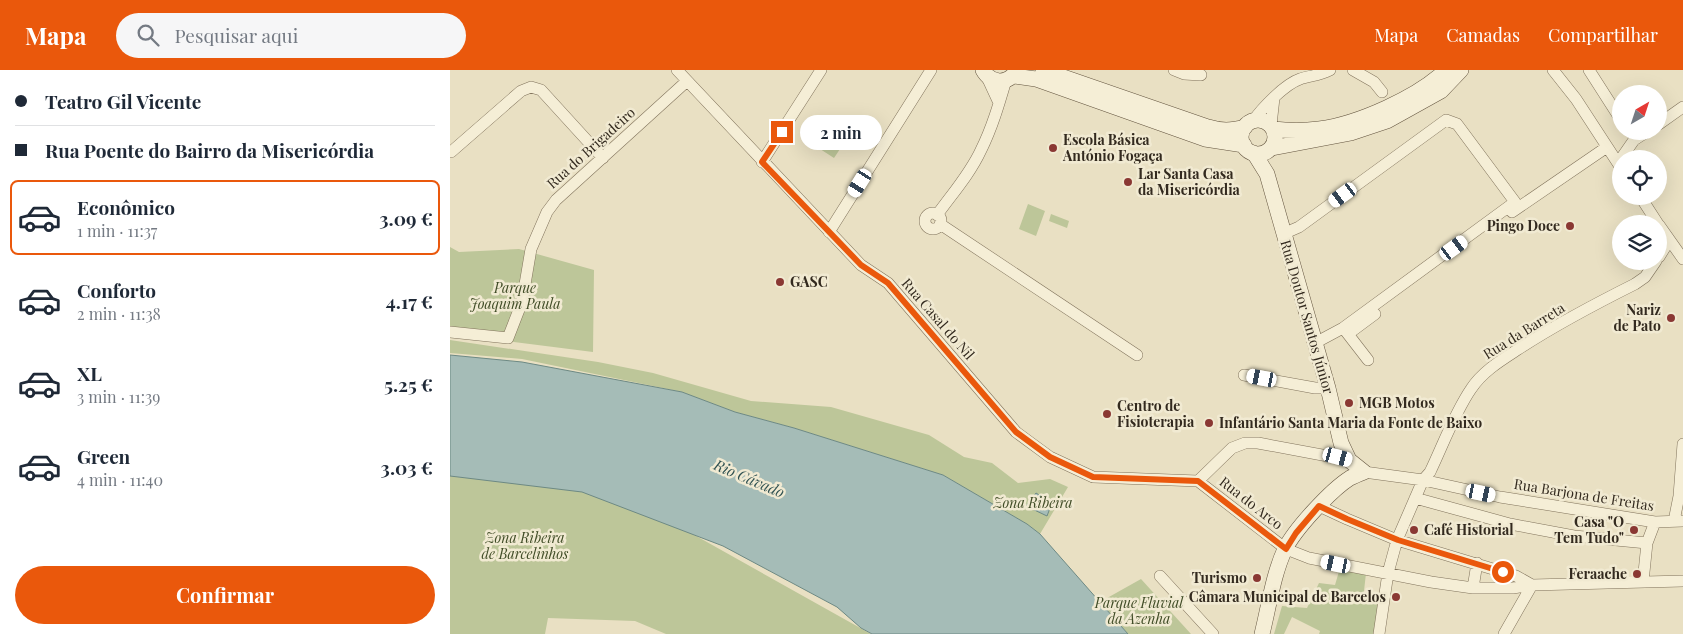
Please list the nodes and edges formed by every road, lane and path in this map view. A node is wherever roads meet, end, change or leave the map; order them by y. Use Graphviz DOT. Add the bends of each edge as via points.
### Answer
graph roads {
  1 [pos="677,70"];
  2 [pos="821,70"];
  3 [pos="931,70"];
  4 [pos="1044,70"];
  5 [pos="1174,70"];
  6 [pos="1330,70"];
  7 [pos="1353,70"];
  8 [pos="1446,70"];
  9 [pos="1461,70"];
  10 [pos="1553,70"];
  11 [pos="1562,70"];
  12 [pos="1589,70"];
  13 [pos="984,72"];
  14 [pos="1012,75"];
  15 [pos="1201,75"];
  16 [pos="687,81"];
  17 [pos="1382,92"];
  18 [pos="1274,98"];
  19 [pos="1576,99"];
  20 [pos="999,104"];
  21 [pos="1612,106"];
  22 [pos="1683,107"];
  23 [pos="1668,118"];
  24 [pos="1249,124"];
  25 [pos="1272,127"];
  26 [pos="1607,147"];
  27 [pos="1249,149"];
  28 [pos="1270,149"];
  29 [pos="451,152"];
  30 [pos="1612,154"];
  31 [pos="603,158"];
  32 [pos="762,162"];
  33 [pos="1267,174"];
  34 [pos="829,232"];
  35 [pos="1283,234"];
  36 [pos="1667,238"];
  37 [pos="1669,241"];
  38 [pos="1667,244"];
  39 [pos="1682,254"];
  40 [pos="1649,270"];
  41 [pos="1346,331"];
  42 [pos="450,332"];
  43 [pos="1315,343"];
  44 [pos="1137,355"];
  45 [pos="1368,360"];
  46 [pos="1244,375"];
  47 [pos="1328,388"];
  48 [pos="1683,444"];
  49 [pos="1349,460"];
  50 [pos="1364,472"];
  51 [pos="1423,480"];
  52 [pos="1198,481"];
  53 [pos="1415,498"];
  54 [pos="1319,506"];
  55 [pos="1679,521"];
  56 [pos="1655,522"];
  57 [pos="1398,540"];
  58 [pos="1647,543"];
  59 [pos="1286,549"];
  60 [pos="1477,563"];
  61 [pos="1388,573"];
  62 [pos="1160,576"];
  63 [pos="1683,581"];
  64 [pos="1643,582"];
  65 [pos="1532,585"];
  66 [pos="1473,588"];
  67 [pos="1213,634"];
  68 [pos="1262,634"];
  69 [pos="1379,634"];
  70 [pos="1504,634"];
  1 -- 16 [label="street, Rua Casal do Nil"];
  2 -- 32 [label="street"];
  3 -- 34 [label="street"];
  4 -- 24 [label="street" via="1214,129 1231,131"];
  5 -- 15 [label="street"];
  6 -- 18 [label="street" via="1298,79"];
  7 -- 17 [label="street" via="1374,82"];
  8 -- 25 [label="street" via="1434,81 1378,111 1320,129 1294,131"];
  9 -- 28 [label="street" via="1441,91 1387,121 1351,133"];
  10 -- 19 [label="street"];
  11 -- 19 [label="street"];
  12 -- 21 [label="street"];
  13 -- 14 [label="street" via="995,81"];
  13 -- 20 [label="street"];
  14 -- 20 [label="street"];
  14 -- 27 [label="street" via="1036,79 1205,139"];
  16 -- 31 [label="street, Rua do Brigadeiro"];
  16 -- 32 [label="street, Rua Casal do Nil"];
  18 -- 24 [label="street"];
  18 -- 25 [label="street"];
  19 -- 26 [label="street"];
  20 -- 44 [label="street" via="981,150 938,220"];
  22 -- 23 [label="street"];
  24 -- 25 [label="street" via="1263,121"];
  24 -- 27 [label="street" via="1242,136"];
  25 -- 28 [label="street" via="1275,138"];
  26 -- 30 [label="street"];
  26 -- 41 [label="street"];
  27 -- 28 [label="street" via="1262,153"];
  27 -- 33 [label="street, Rua Doutor Santos Júnior"];
  28 -- 33 [label="street, Rua Doutor Santos Júnior"];
  29 -- 31 [label="street" via="521,91 531,87 541,90"];
  31 -- 42 [label="street, Rua do Brigadeiro" via="547,212 531,249 522,302 508,338"];
  32 -- 34 [label="street, Rua Casal do Nil"];
  33 -- 35 [label="street, Rua Doutor Santos Júnior"];
  34 -- 52 [label="street, Rua Casal do Nil" via="861,265 888,283 1016,432 1050,457 1093,477"];
  35 -- 41 [label="street" via="1299,227 1446,120 1457,124 1515,202"];
  35 -- 43 [label="street, Rua Doutor Santos Júnior"];
  36 -- 37 [label="street"];
  37 -- 38 [label="street"];
  37 -- 39 [label="street"];
  40 -- 51 [label="street, Rua da Barreta" via="1635,284 1527,343 1481,377"];
  41 -- 43 [label="street"];
  41 -- 45 [label="street"];
  43 -- 47 [label="street, Rua Doutor Santos Júnior"];
  46 -- 47 [label="street"];
  47 -- 49 [label="street, Rua Doutor Santos Júnior"];
  48 -- 55 [label="street"];
  49 -- 50 [label="street"];
  49 -- 52 [label="street" via="1245,443 1232,448"];
  50 -- 51 [label="street, Rua Barjona de Freitas"];
  50 -- 54 [label="street" via="1350,478"];
  51 -- 53 [label="street, Rua da Barreta"];
  51 -- 56 [label="street, Rua Barjona de Freitas" via="1500,498"];
  52 -- 59 [label="street, Rua do Arco"];
  53 -- 57 [label="street, Rua da Barreta"];
  53 -- 58 [label="street" via="1510,524 1574,536"];
  54 -- 57 [label="street"];
  54 -- 59 [label="street"];
  55 -- 56 [label="street, Rua Barjona de Freitas"];
  56 -- 58 [label="street"];
  57 -- 60 [label="street"];
  57 -- 61 [label="street, Rua da Barreta"];
  58 -- 64 [label="street"];
  59 -- 61 [label="street, Rua do Arco" via="1309,558"];
  59 -- 68 [label="street"];
  60 -- 65 [label="street"];
  60 -- 66 [label="street"];
  61 -- 66 [label="street, Rua do Arco"];
  61 -- 69 [label="street, Rua da Barreta"];
  62 -- 67 [label="street"];
  63 -- 64 [label="street, Rua do Arco"];
  64 -- 65 [label="street, Rua do Arco"];
  65 -- 66 [label="street, Rua do Arco"];
  65 -- 70 [label="street"];
}
